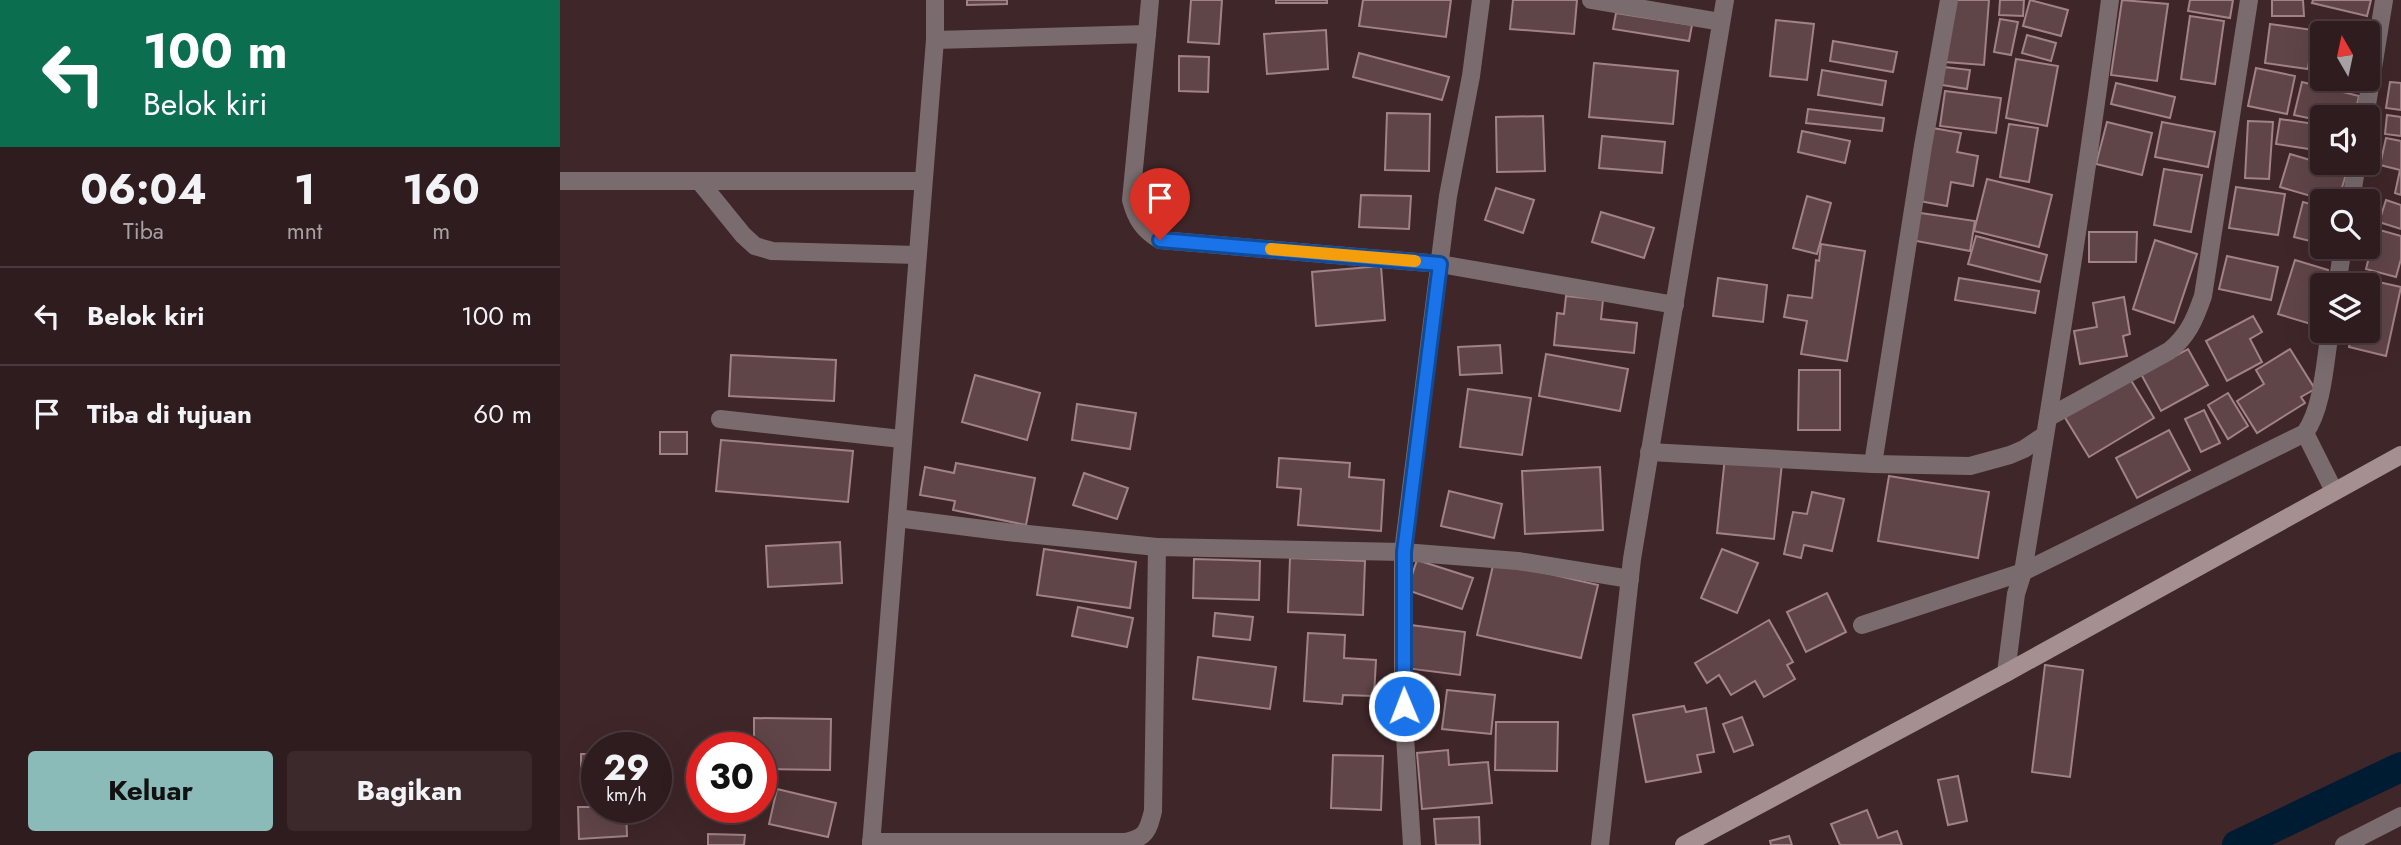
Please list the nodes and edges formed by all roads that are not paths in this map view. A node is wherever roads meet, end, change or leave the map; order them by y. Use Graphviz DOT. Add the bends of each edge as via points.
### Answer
graph roads {
  1 [pos="935,0"];
  2 [pos="1150,0"];
  3 [pos="1481,0"];
  4 [pos="1591,0"];
  5 [pos="1725,0"];
  6 [pos="1949,0"];
  7 [pos="2110,0"];
  8 [pos="2249,0"];
  9 [pos="2384,0"];
  10 [pos="1720,22"];
  11 [pos="1147,34"];
  12 [pos="934,40"];
  13 [pos="2367,105"];
  14 [pos="560,181"];
  15 [pos="700,181"];
  16 [pos="923,181"];
  17 [pos="917,255"];
  18 [pos="1440,264"];
  19 [pos="1675,305"];
  20 [pos="2328,343"];
  21 [pos="720,419"];
  22 [pos="2047,426"];
  23 [pos="2305,433"];
  24 [pos="901,439"];
  25 [pos="1649,452"];
  26 [pos="2401,455"];
  27 [pos="1873,464"];
  28 [pos="2334,491"];
  29 [pos="897,518"];
  30 [pos="1157,547"];
  31 [pos="1404,552"];
  32 [pos="2023,572"];
  33 [pos="1630,579"];
  34 [pos="1862,625"];
  35 [pos="2006,673"];
  36 [pos="2401,816"];
  37 [pos="871,844"];
  38 [pos="1412,845"];
  39 [pos="1600,845"];
  40 [pos="1684,845"];
  41 [pos="2344,845"];
  1 -- 12 [label="street"];
  2 -- 11 [label="street"];
  3 -- 18 [label="street"];
  4 -- 10 [label="street"];
  5 -- 10 [label="street"];
  6 -- 27 [label="street"];
  7 -- 22 [label="street"];
  8 -- 22 [label="street" via="2203,296 2194,323 2169,351"];
  9 -- 13 [label="street"];
  10 -- 19 [label="street"];
  11 -- 12 [label="street"];
  11 -- 18 [label="street" via="1131,200 1135,217 1147,232 1160,240"];
  12 -- 16 [label="street"];
  14 -- 15 [label="street"];
  15 -- 16 [label="street"];
  15 -- 17 [label="street" via="755,246 772,251"];
  16 -- 17 [label="street"];
  17 -- 24 [label="street"];
  18 -- 19 [label="street"];
  18 -- 31 [label="street"];
  19 -- 25 [label="street"];
  20 -- 23 [label="street" via="2320,391"];
  21 -- 24 [label="street"];
  22 -- 27 [label="street" via="2024,449 1989,463"];
  22 -- 32 [label="street"];
  23 -- 28 [label="street"];
  23 -- 32 [label="street"];
  24 -- 29 [label="street"];
  25 -- 27 [label="street"];
  25 -- 33 [label="street"];
  26 -- 28 [label="street"];
  28 -- 35 [label="street"];
  29 -- 30 [label="street"];
  29 -- 37 [label="street"];
  30 -- 31 [label="street"];
  30 -- 37 [label="street" via="1153,811 1148,830 1138,840 1125,842"];
  31 -- 33 [label="street" via="1518,561"];
  31 -- 38 [label="street" via="1404,706"];
  32 -- 34 [label="street"];
  32 -- 35 [label="street"];
  33 -- 39 [label="street"];
  35 -- 40 [label="street"];
  36 -- 41 [label="street"];
}
